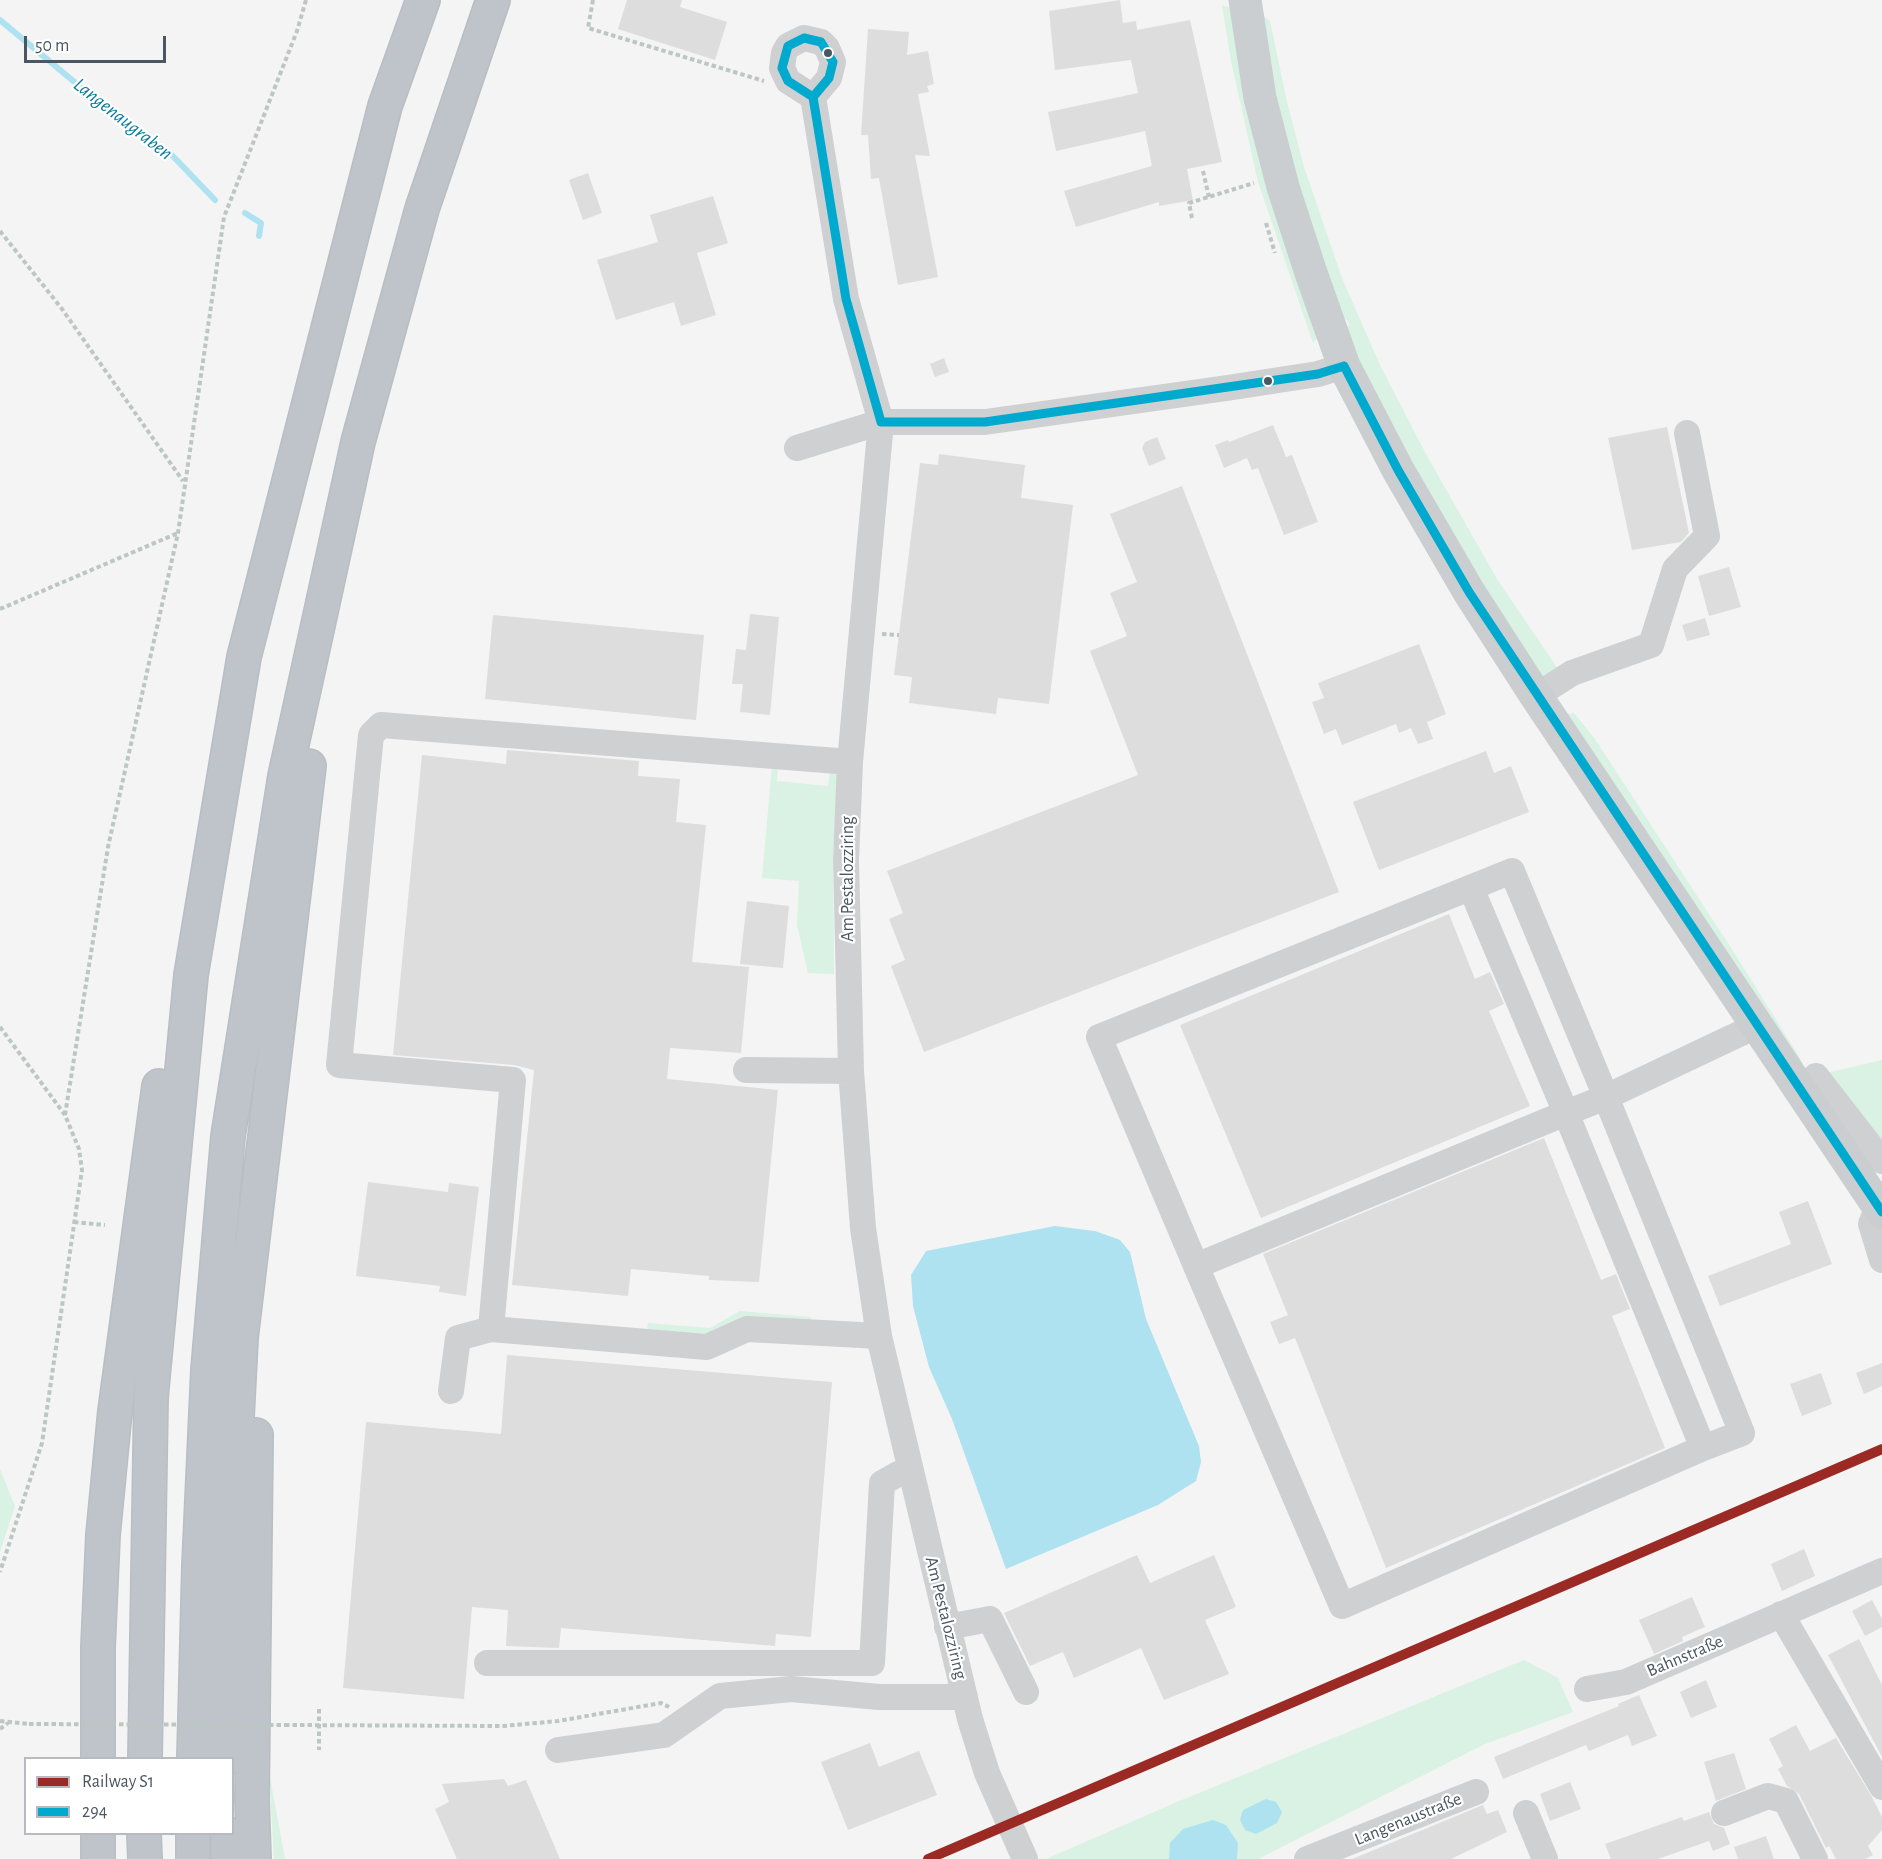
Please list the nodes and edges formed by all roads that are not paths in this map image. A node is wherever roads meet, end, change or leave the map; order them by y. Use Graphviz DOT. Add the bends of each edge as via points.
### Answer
graph roads {
  1 [pos="423,0"];
  2 [pos="493,0"];
  3 [pos="1245,0"];
  4 [pos="813,98"];
  5 [pos="1344,366"];
  6 [pos="881,422"];
  7 [pos="1687,433"];
  8 [pos="358,442"];
  9 [pos="797,448"];
  10 [pos="1536,696"];
  11 [pos="850,762"];
  12 [pos="1471,888"];
  13 [pos="191,975"];
  14 [pos="1756,1026"];
  15 [pos="746,1070"];
  16 [pos="851,1071"];
  17 [pos="1799,1091"];
  18 [pos="1606,1097"];
  19 [pos="1566,1113"];
  20 [pos="1882,1161"];
  21 [pos="256,1196"];
  22 [pos="1880,1210"];
  23 [pos="1882,1260"];
  24 [pos="1196,1266"];
  25 [pos="491,1329"];
  26 [pos="879,1336"];
  27 [pos="451,1392"];
  28 [pos="1703,1448"];
  29 [pos="911,1472"];
  30 [pos="1882,1572"];
  31 [pos="1780,1614"];
  32 [pos="947,1627"];
  33 [pos="487,1663"];
  34 [pos="1587,1689"];
  35 [pos="1026,1692"];
  36 [pos="965,1697"];
  37 [pos="558,1750"];
  38 [pos="98,1757"];
  39 [pos="145,1757"];
  40 [pos="194,1757"];
  41 [pos="227,1757"];
  42 [pos="1882,1787"];
  43 [pos="1476,1792"];
  44 [pos="1526,1813"];
  45 [pos="1724,1813"];
  46 [pos="98,1835"];
  47 [pos="144,1835"];
  48 [pos="193,1835"];
  49 [pos="228,1835"];
  50 [pos="98,1859"];
  51 [pos="145,1859"];
  52 [pos="193,1859"];
  53 [pos="228,1859"];
  54 [pos="254,1859"];
  55 [pos="1025,1859"];
  56 [pos="1307,1859"];
  57 [pos="1545,1859"];
  58 [pos="1815,1859"];
  1 -- 13 [label="highway" via="385,106 244,657"];
  2 -- 8 [label="highway" via="422,209"];
  3 -- 5 [label="main road" via="1260,98 1282,187"];
  4 -- 4 [label="street" via="832,70 831,54 821,42 804,38 788,46 782,68 788,81"];
  4 -- 6 [label="street, Am Pestalozziring" via="846,299"];
  5 -- 6 [label="street" via="1318,374 985,422"];
  5 -- 10 [label="main road" via="1398,470"];
  6 -- 9 [label="street"];
  6 -- 11 [label="street, Am Pestalozziring"];
  7 -- 10 [label="street" via="1707,536 1675,569 1651,645 1572,673"];
  8 -- 21 [label="highway" via="357,495 347,571 310,757"];
  8 -- 40 [label="highway" via="285,776 228,1136 208,1370"];
  10 -- 14 [label="main road"];
  11 -- 16 [label="street, Am Pestalozziring" via="846,860"];
  11 -- 25 [label="street" via="381,725 371,735 339,1065 513,1080"];
  12 -- 18 [label="street" via="1512,871"];
  12 -- 19 [label="street"];
  12 -- 24 [label="street" via="1099,1037"];
  13 -- 38 [label="highway" via="164,1051 115,1411 103,1535"];
  13 -- 39 [label="highway" via="151,1397"];
  14 -- 17 [label="main road"];
  14 -- 18 [label="street"];
  15 -- 16 [label="street"];
  16 -- 26 [label="street, Am Pestalozziring" via="863,1228"];
  17 -- 20 [label="street" via="1816,1076"];
  17 -- 22 [label="main road"];
  18 -- 19 [label="street"];
  18 -- 28 [label="street" via="1742,1433"];
  19 -- 24 [label="street"];
  19 -- 28 [label="street"];
  21 -- 41 [label="highway" via="241,1338 226,1630"];
  21 -- 54 [label="highway"];
  22 -- 23 [label="street" via="1871,1224"];
  24 -- 28 [label="street" via="1342,1606"];
  25 -- 26 [label="street" via="707,1347 747,1329"];
  25 -- 27 [label="street" via="458,1338"];
  26 -- 29 [label="street, Am Pestalozziring"];
  29 -- 32 [label="street, Am Pestalozziring"];
  29 -- 33 [label="street" via="882,1483 872,1663"];
  30 -- 31 [label="street, Bahnstraße"];
  31 -- 34 [label="street, Bahnstraße" via="1626,1682"];
  31 -- 42 [label="street"];
  32 -- 35 [label="street" via="990,1619"];
  32 -- 36 [label="street, Am Pestalozziring"];
  36 -- 37 [label="street, Am Pestalozziring" via="879,1697 791,1689 720,1696 664,1735"];
  36 -- 55 [label="street" via="987,1773"];
  43 -- 56 [label="street, Langenaustraße"];
  44 -- 57 [label="street"];
  45 -- 58 [label="street" via="1768,1796 1786,1801"];
  46 -- 50 [label="highway"];
  47 -- 51 [label="highway"];
  48 -- 52 [label="highway"];
  49 -- 53 [label="highway"];
}
